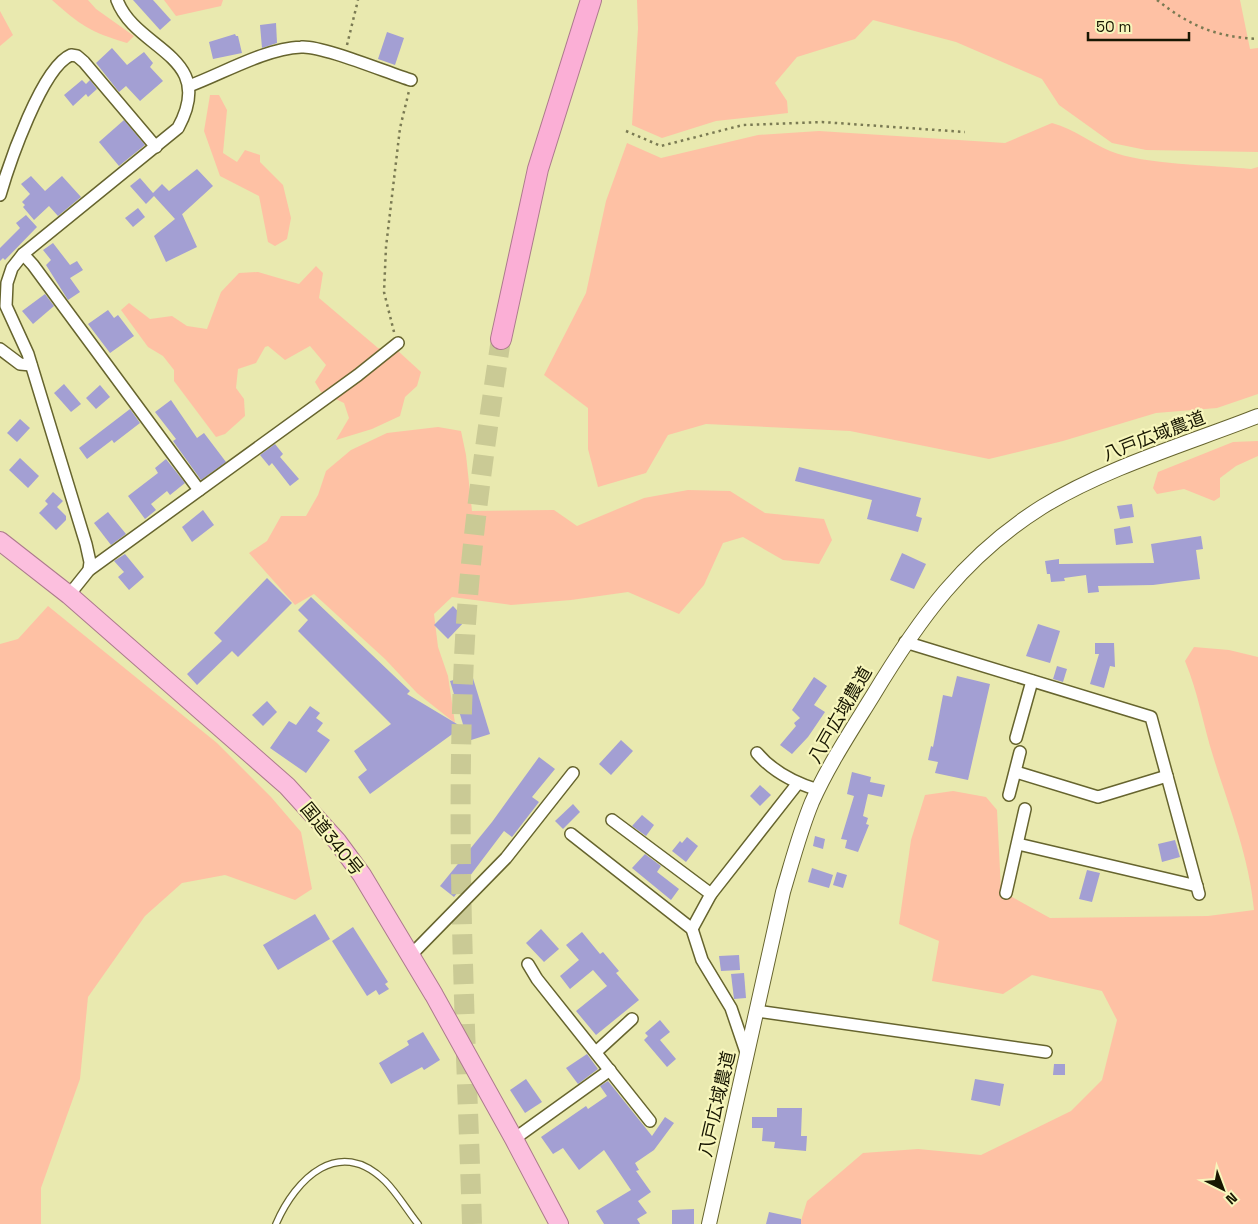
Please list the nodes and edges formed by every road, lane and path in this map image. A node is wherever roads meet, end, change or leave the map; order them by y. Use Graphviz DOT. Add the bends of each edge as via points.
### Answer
graph roads {
  1 [pos="117,0"];
  2 [pos="358,0"];
  3 [pos="591,0"];
  4 [pos="1157,0"];
  5 [pos="1258,39"];
  6 [pos="344,58"];
  7 [pos="411,80"];
  8 [pos="189,86"];
  9 [pos="626,131"];
  10 [pos="965,132"];
  11 [pos="156,147"];
  12 [pos="0,195"];
  13 [pos="23,254"];
  14 [pos="3,306"];
  15 [pos="501,340"];
  16 [pos="398,343"];
  17 [pos="0,349"];
  18 [pos="31,365"];
  19 [pos="1258,416"];
  20 [pos="199,490"];
  21 [pos="0,541"];
  22 [pos="89,570"];
  23 [pos="69,595"];
  24 [pos="905,642"];
  25 [pos="1032,681"];
  26 [pos="1016,738"];
  27 [pos="757,752"];
  28 [pos="1020,752"];
  29 [pos="1016,772"];
  30 [pos="573,773"];
  31 [pos="1167,776"];
  32 [pos="798,784"];
  33 [pos="818,790"];
  34 [pos="1009,795"];
  35 [pos="1025,809"];
  36 [pos="612,820"];
  37 [pos="571,834"];
  38 [pos="1018,844"];
  39 [pos="1006,893"];
  40 [pos="711,894"];
  41 [pos="692,929"];
  42 [pos="410,956"];
  43 [pos="528,964"];
  44 [pos="757,1010"];
  45 [pos="632,1019"];
  46 [pos="596,1052"];
  47 [pos="1046,1052"];
  48 [pos="747,1055"];
  49 [pos="610,1070"];
  50 [pos="650,1121"];
  51 [pos="514,1139"];
  52 [pos="276,1224"];
  53 [pos="418,1224"];
  54 [pos="559,1224"];
  55 [pos="709,1224"];
  1 -- 8 [label="street" via="132,21 180,65"];
  2 -- 6 [label="path"];
  3 -- 15 [label="highway" via="538,169"];
  4 -- 5 [label="path" via="1182,20 1220,34"];
  6 -- 7 [label="street"];
  6 -- 8 [label="street" via="302,46 248,60"];
  7 -- 16 [label="path" via="400,128 384,292"];
  8 -- 11 [label="street" via="188,104 178,128"];
  9 -- 10 [label="path" via="661,146 743,125 822,122"];
  11 -- 12 [label="street" via="84,62 71,55 55,67 46,81 10,163"];
  11 -- 13 [label="street"];
  13 -- 14 [label="street" via="12,268"];
  13 -- 20 [label="street"];
  14 -- 18 [label="street"];
  16 -- 20 [label="street"];
  17 -- 18 [label="street" via="20,364"];
  18 -- 22 [label="street" via="86,544"];
  19 -- 24 [label="street, 八戸広域農道" via="1088,482 1042,507 1001,536 961,572"];
  20 -- 22 [label="street"];
  21 -- 23 [label="highway, 国道340号"];
  22 -- 23 [label="street"];
  23 -- 42 [label="highway, 国道340号" via="307,806 362,875"];
  24 -- 25 [label="street"];
  24 -- 33 [label="street, 八戸広域農道"];
  25 -- 26 [label="street"];
  25 -- 31 [label="street" via="1151,717"];
  27 -- 32 [label="street"];
  28 -- 29 [label="street"];
  29 -- 31 [label="street" via="1098,797"];
  29 -- 34 [label="street"];
  30 -- 42 [label="street" via="506,858"];
  31 -- 38 [label="street" via="1198,890"];
  32 -- 33 [label="street"];
  32 -- 40 [label="street"];
  33 -- 44 [label="street, 八戸広域農道" via="796,845"];
  35 -- 38 [label="street"];
  36 -- 40 [label="street"];
  37 -- 41 [label="street"];
  38 -- 39 [label="street"];
  40 -- 41 [label="street"];
  41 -- 48 [label="street" via="702,960 730,1008"];
  42 -- 51 [label="highway, 国道340号"];
  43 -- 46 [label="street" via="537,980"];
  44 -- 47 [label="street"];
  44 -- 48 [label="street, 八戸広域農道"];
  45 -- 46 [label="street"];
  46 -- 49 [label="street"];
  48 -- 55 [label="street, 八戸広域農道"];
  49 -- 50 [label="street"];
  49 -- 51 [label="street"];
  51 -- 54 [label="highway, 国道340号"];
  52 -- 53 [label="lane" via="306,1180 329,1163 348,1161 364,1166 384,1181"];
}
